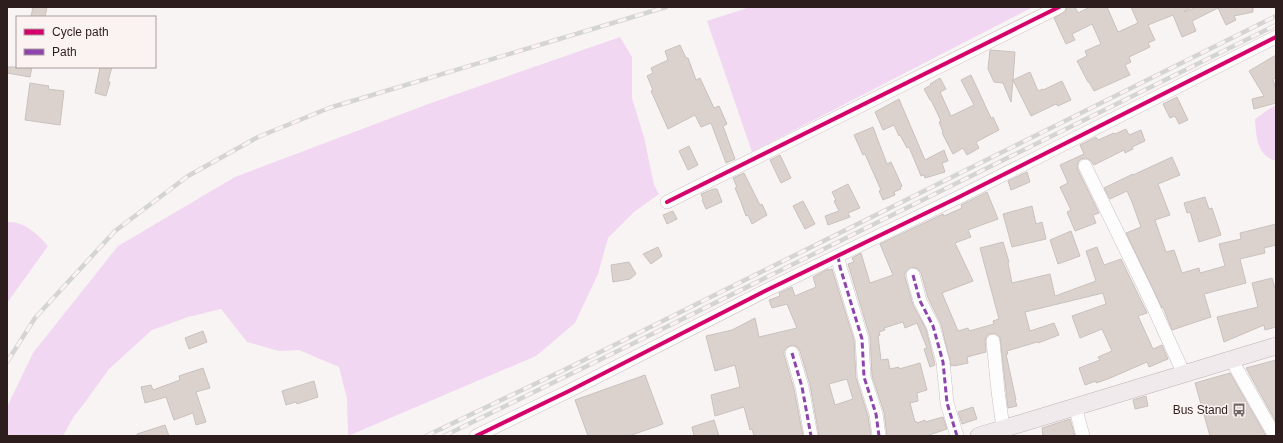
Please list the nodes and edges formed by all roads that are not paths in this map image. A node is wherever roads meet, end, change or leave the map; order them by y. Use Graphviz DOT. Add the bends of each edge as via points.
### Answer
graph roads {
  1 [pos="1059,7"];
  2 [pos="1276,36"];
  3 [pos="1085,166"];
  4 [pos="667,202"];
  5 [pos="838,256"];
  6 [pos="913,275"];
  7 [pos="993,341"];
  8 [pos="1276,346"];
  9 [pos="1255,351"];
  10 [pos="1276,352"];
  11 [pos="792,353"];
  12 [pos="1231,359"];
  13 [pos="1184,374"];
  14 [pos="1075,406"];
  15 [pos="1003,428"];
  16 [pos="476,436"];
  17 [pos="811,436"];
  18 [pos="879,436"];
  19 [pos="957,436"];
  20 [pos="979,436"];
  21 [pos="1083,436"];
  22 [pos="1275,436"];
  1 -- 4 [label="street"];
  2 -- 5 [label="street"];
  3 -- 13 [label="street"];
  5 -- 16 [label="street"];
  5 -- 18 [label="street" via="862,339 864,377 876,414"];
  6 -- 19 [label="street" via="920,301 933,326 943,362 947,403"];
  7 -- 15 [label="street"];
  8 -- 9 [label="main road"];
  9 -- 10 [label="main road"];
  9 -- 12 [label="main road"];
  11 -- 17 [label="street" via="802,387"];
  12 -- 13 [label="main road"];
  12 -- 22 [label="street"];
  13 -- 14 [label="main road"];
  14 -- 15 [label="main road"];
  14 -- 21 [label="street"];
  15 -- 20 [label="main road"];
}
